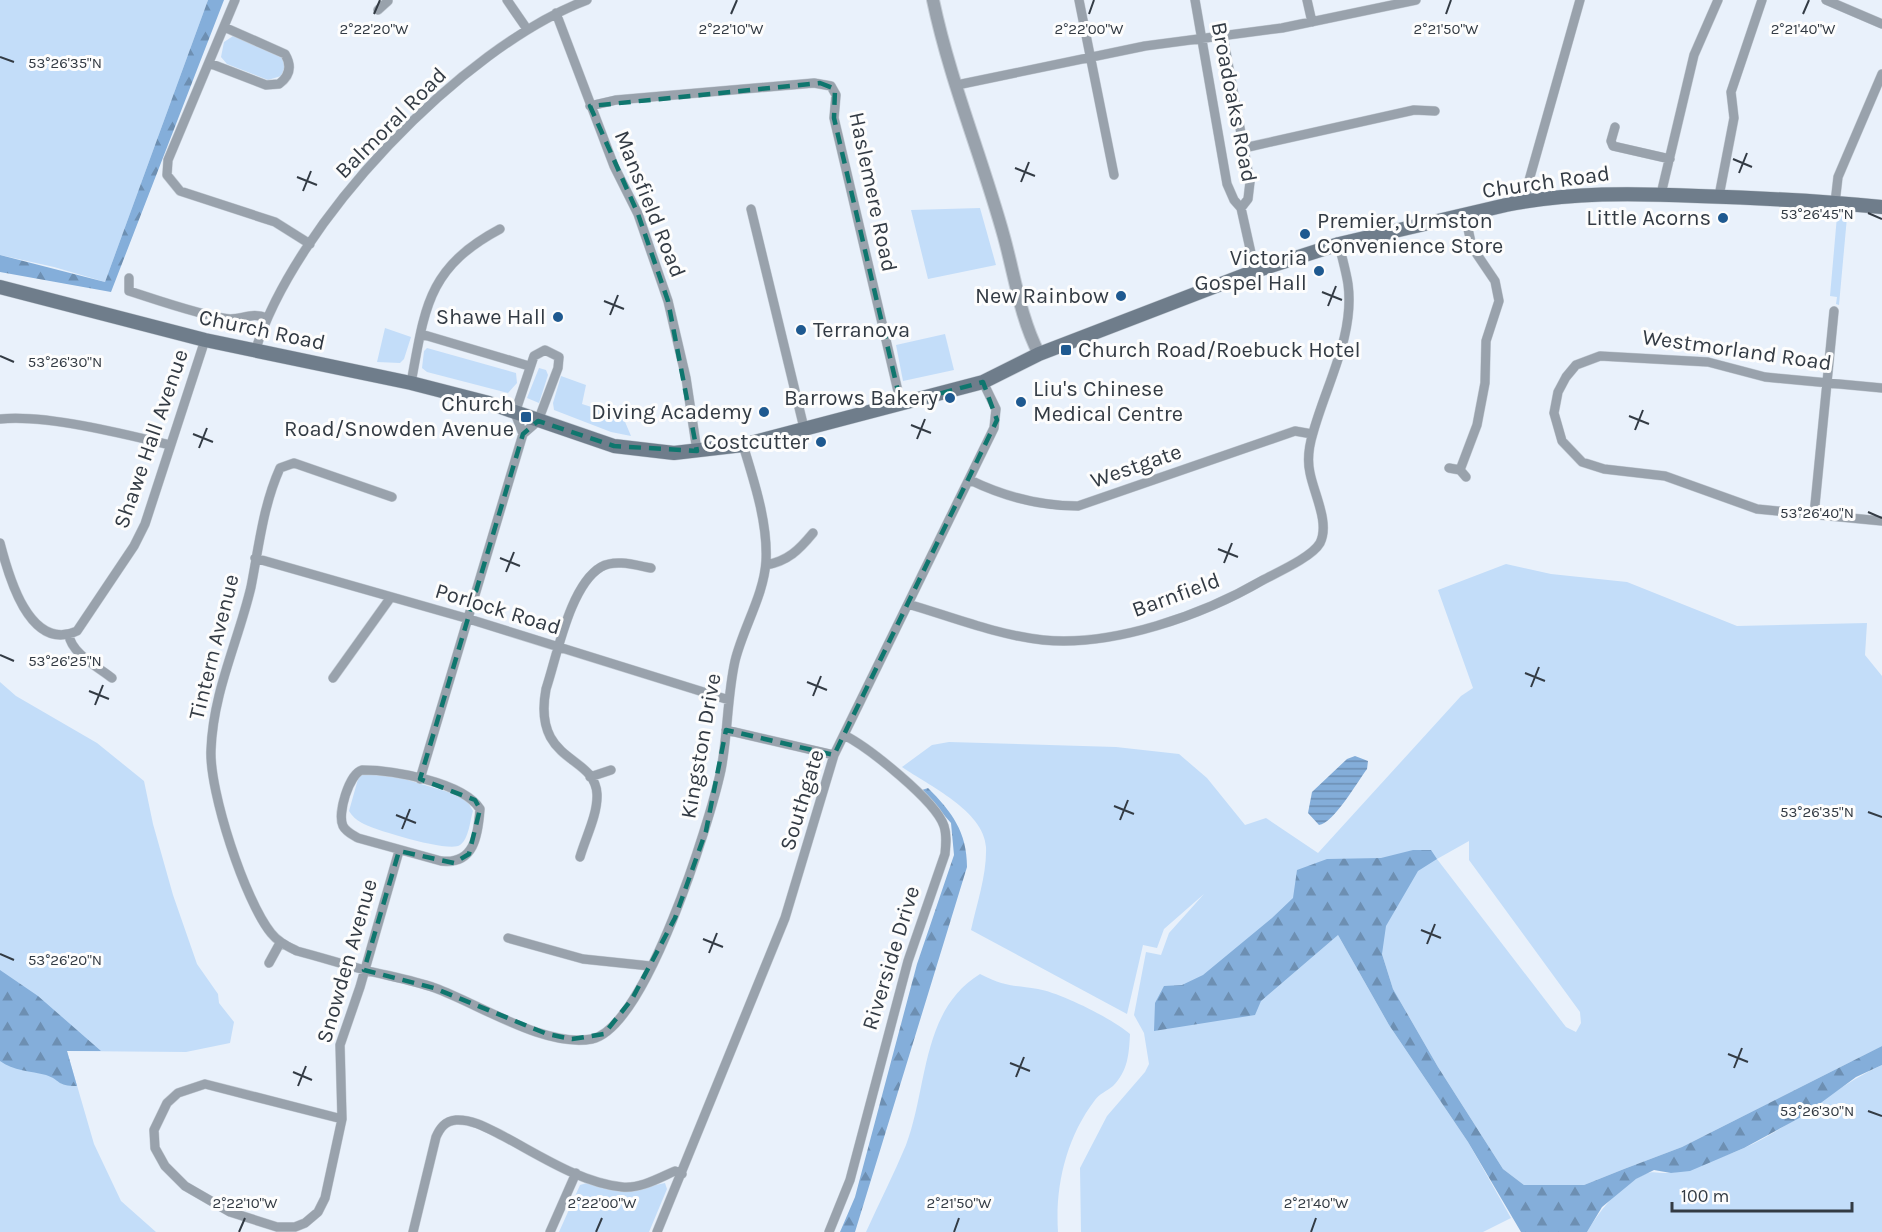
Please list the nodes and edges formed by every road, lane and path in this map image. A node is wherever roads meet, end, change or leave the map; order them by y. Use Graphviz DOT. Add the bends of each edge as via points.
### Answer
graph roads {
  1 [pos="235,0"];
  2 [pos="507,0"];
  3 [pos="586,0"];
  4 [pos="933,0"];
  5 [pos="1079,0"];
  6 [pos="1195,0"];
  7 [pos="1307,0"];
  8 [pos="1416,0"];
  9 [pos="1580,0"];
  10 [pos="1718,0"];
  11 [pos="1762,0"];
  12 [pos="1826,0"];
  13 [pos="556,13"];
  14 [pos="1312,22"];
  15 [pos="1882,24"];
  16 [pos="224,27"];
  17 [pos="527,29"];
  18 [pos="1224,36"];
  19 [pos="1202,38"];
  20 [pos="1090,57"];
  21 [pos="209,63"];
  22 [pos="1882,74"];
  23 [pos="957,85"];
  24 [pos="1879,88"];
  25 [pos="590,106"];
  26 [pos="1435,111"];
  27 [pos="1615,127"];
  28 [pos="1244,148"];
  29 [pos="1670,159"];
  30 [pos="1114,175"];
  31 [pos="1661,194"];
  32 [pos="1719,196"];
  33 [pos="1529,201"];
  34 [pos="1835,203"];
  35 [pos="1882,207"];
  36 [pos="1241,208"];
  37 [pos="751,209"];
  38 [pos="1465,215"];
  39 [pos="500,229"];
  40 [pos="310,244"];
  41 [pos="1339,244"];
  42 [pos="1255,271"];
  43 [pos="129,278"];
  44 [pos="0,286"];
  45 [pos="1834,311"];
  46 [pos="267,318"];
  47 [pos="421,334"];
  48 [pos="205,340"];
  49 [pos="255,352"];
  50 [pos="1040,354"];
  51 [pos="529,366"];
  52 [pos="983,382"];
  53 [pos="411,383"];
  54 [pos="1828,383"];
  55 [pos="1882,388"];
  56 [pos="901,404"];
  57 [pos="515,413"];
  58 [pos="0,419"];
  59 [pos="538,422"];
  60 [pos="804,428"];
  61 [pos="523,434"];
  62 [pos="1312,434"];
  63 [pos="170,445"];
  64 [pos="743,445"];
  65 [pos="697,452"];
  66 [pos="1449,468"];
  67 [pos="970,480"];
  68 [pos="392,497"];
  69 [pos="1814,515"];
  70 [pos="1882,521"];
  71 [pos="813,533"];
  72 [pos="0,543"];
  73 [pos="255,558"];
  74 [pos="766,565"];
  75 [pos="651,568"];
  76 [pos="391,597"];
  77 [pos="908,604"];
  78 [pos="469,619"];
  79 [pos="69,635"];
  80 [pos="559,648"];
  81 [pos="112,678"];
  82 [pos="333,678"];
  83 [pos="729,700"];
  84 [pos="726,730"];
  85 [pos="844,735"];
  86 [pos="834,755"];
  87 [pos="611,770"];
  88 [pos="590,777"];
  89 [pos="420,779"];
  90 [pos="399,851"];
  91 [pos="580,857"];
  92 [pos="508,938"];
  93 [pos="280,943"];
  94 [pos="269,963"];
  95 [pos="650,966"];
  96 [pos="364,970"];
  97 [pos="342,1119"];
  98 [pos="576,1173"];
  99 [pos="682,1174"];
  100 [pos="296,1229"];
  101 [pos="413,1232"];
  102 [pos="550,1232"];
  103 [pos="657,1232"];
  104 [pos="829,1232"];
  1 -- 16 [label="street"];
  2 -- 17 [label="street"];
  3 -- 13 [label="street, Balmoral Road"];
  4 -- 23 [label="street"];
  5 -- 20 [label="street"];
  6 -- 19 [label="street, Broadoaks Road"];
  7 -- 14 [label="street"];
  8 -- 14 [label="street"];
  9 -- 33 [label="street" via="1526,191"];
  10 -- 29 [label="street" via="1694,55"];
  11 -- 32 [label="street" via="1731,92 1734,118"];
  12 -- 15 [label="street"];
  13 -- 17 [label="street, Balmoral Road"];
  13 -- 25 [label="street, Mansfield Road"];
  14 -- 18 [label="street"];
  16 -- 21 [label="street"];
  16 -- 21 [label="street" via="279,50 288,60 289,73 279,84 266,85"];
  17 -- 40 [label="street, Balmoral Road" via="460,80 407,129 359,180"];
  18 -- 19 [label="street"];
  18 -- 28 [label="street, Broadoaks Road"];
  19 -- 20 [label="street"];
  19 -- 36 [label="street, Broadoaks Road" via="1227,184"];
  20 -- 23 [label="street"];
  20 -- 30 [label="street"];
  21 -- 40 [label="street" via="168,160 170,181 186,193 275,222"];
  22 -- 24 [label="street"];
  23 -- 50 [label="street" via="1004,237 1023,317"];
  24 -- 34 [label="street" via="1838,177"];
  25 -- 56 [label="street, Haslemere Road" via="616,100 814,82 831,86 836,95 834,118"];
  25 -- 65 [label="street, Mansfield Road" via="638,214 668,301 686,378"];
  26 -- 28 [label="street" via="1414,110"];
  27 -- 29 [label="street" via="1613,146"];
  28 -- 36 [label="street, Broadoaks Road" via="1250,182 1248,199"];
  29 -- 31 [label="street"];
  31 -- 32 [label="main road, Church Road"];
  31 -- 33 [label="main road, Church Road" via="1623,192"];
  32 -- 34 [label="main road, Church Road"];
  33 -- 38 [label="main road, Church Road"];
  34 -- 35 [label="main road, Church Road"];
  36 -- 42 [label="street, Broadoaks Road"];
  37 -- 60 [label="street"];
  38 -- 41 [label="main road, Church Road"];
  38 -- 66 [label="street" via="1472,247 1495,281 1499,301 1486,341 1485,383 1463,474"];
  39 -- 47 [label="street" via="460,255 438,279"];
  40 -- 46 [label="street, Balmoral Road"];
  41 -- 42 [label="main road, Church Road"];
  41 -- 62 [label="street, Barnfield" via="1348,284 1346,330"];
  42 -- 50 [label="main road, Church Road"];
  43 -- 46 [label="street, Church Road" via="129,291 153,299 230,319 250,314"];
  44 -- 48 [label="main road, Church Road"];
  45 -- 54 [label="street"];
  46 -- 49 [label="street, Balmoral Road"];
  47 -- 51 [label="street"];
  47 -- 53 [label="street"];
  48 -- 49 [label="main road, Church Road"];
  48 -- 63 [label="street, Shawe Hall Avenue"];
  49 -- 53 [label="main road, Church Road"];
  50 -- 52 [label="main road, Church Road"];
  51 -- 57 [label="street"];
  51 -- 59 [label="street" via="539,351 559,357"];
  52 -- 56 [label="main road, Church Road"];
  52 -- 67 [label="street, Southgate" via="997,420"];
  53 -- 57 [label="main road, Church Road"];
  54 -- 55 [label="street, Westmorland Road"];
  54 -- 69 [label="street"];
  54 -- 69 [label="street, Westmorland Road" via="1765,377 1708,362 1615,355 1588,358 1576,365 1562,384 1556,401 1556,426 1562,441 1582,462 1604,469 1665,476 1757,509"];
  56 -- 60 [label="main road, Church Road"];
  57 -- 59 [label="main road, Church Road"];
  57 -- 61 [label="street"];
  58 -- 63 [label="street" via="51,422"];
  59 -- 61 [label="street"];
  59 -- 65 [label="main road, Church Road" via="614,446 652,452"];
  60 -- 64 [label="main road, Church Road"];
  61 -- 78 [label="street"];
  62 -- 67 [label="street, Westgate" via="1295,431 1078,506 1019,500"];
  62 -- 77 [label="street, Barnfield" via="1308,457 1323,522 1319,544 1314,551 1224,600 1116,637 1081,641 1003,633"];
  63 -- 79 [label="street, Shawe Hall Avenue" via="154,501 134,546 84,622"];
  64 -- 65 [label="main road, Church Road"];
  64 -- 74 [label="street, Kingston Drive" via="760,509"];
  67 -- 77 [label="street, Southgate"];
  68 -- 73 [label="street, Tintern Avenue" via="294,462 282,466 261,523"];
  69 -- 70 [label="street"];
  71 -- 74 [label="street" via="797,552 780,563"];
  72 -- 79 [label="street" via="19,602 49,631"];
  73 -- 76 [label="street, Porlock Road"];
  73 -- 93 [label="street, Tintern Avenue" via="219,691 211,751 212,777 215,798 247,888 261,919"];
  74 -- 83 [label="street, Kingston Drive" via="736,658"];
  75 -- 80 [label="street" via="622,563 602,566 587,579 577,594"];
  76 -- 78 [label="street, Porlock Road"];
  76 -- 82 [label="street"];
  77 -- 85 [label="street, Southgate"];
  78 -- 80 [label="street, Porlock Road"];
  78 -- 89 [label="street"];
  79 -- 81 [label="street" via="79,652"];
  80 -- 83 [label="street, Porlock Road"];
  80 -- 88 [label="street" via="543,705 544,728 552,742"];
  83 -- 84 [label="street, Kingston Drive"];
  84 -- 86 [label="street"];
  84 -- 95 [label="street, Kingston Drive" via="722,767 706,831 675,918"];
  85 -- 86 [label="street, Southgate"];
  85 -- 104 [label="street, Riverside Drive" via="882,760 932,808 944,824 947,841 908,961 850,1180"];
  86 -- 99 [label="street, Southgate" via="785,918"];
  87 -- 88 [label="street"];
  88 -- 91 [label="street" via="597,795"];
  89 -- 90 [label="street" via="383,770 362,770 350,779 342,825 358,838"];
  89 -- 90 [label="street" via="475,800 480,808 472,845 469,854 454,863"];
  90 -- 96 [label="street, Snowden Avenue"];
  92 -- 95 [label="street" via="583,959"];
  93 -- 94 [label="street"];
  93 -- 96 [label="street"];
  95 -- 96 [label="street, Kingston Drive" via="616,1023 592,1039 547,1034 434,988"];
  96 -- 97 [label="street, Snowden Avenue" via="340,1045"];
  97 -- 100 [label="street, Snowden Avenue" via="325,1198 318,1212"];
  97 -- 100 [label="street, Snowden Avenue" via="205,1084 178,1093 159,1116 154,1130 155,1148 165,1166 185,1185 230,1212"];
  98 -- 99 [label="street" via="624,1187 675,1171"];
  98 -- 101 [label="street" via="479,1124 454,1120 446,1123 436,1137"];
  98 -- 102 [label="street"];
  99 -- 103 [label="street, Southgate"];
}
